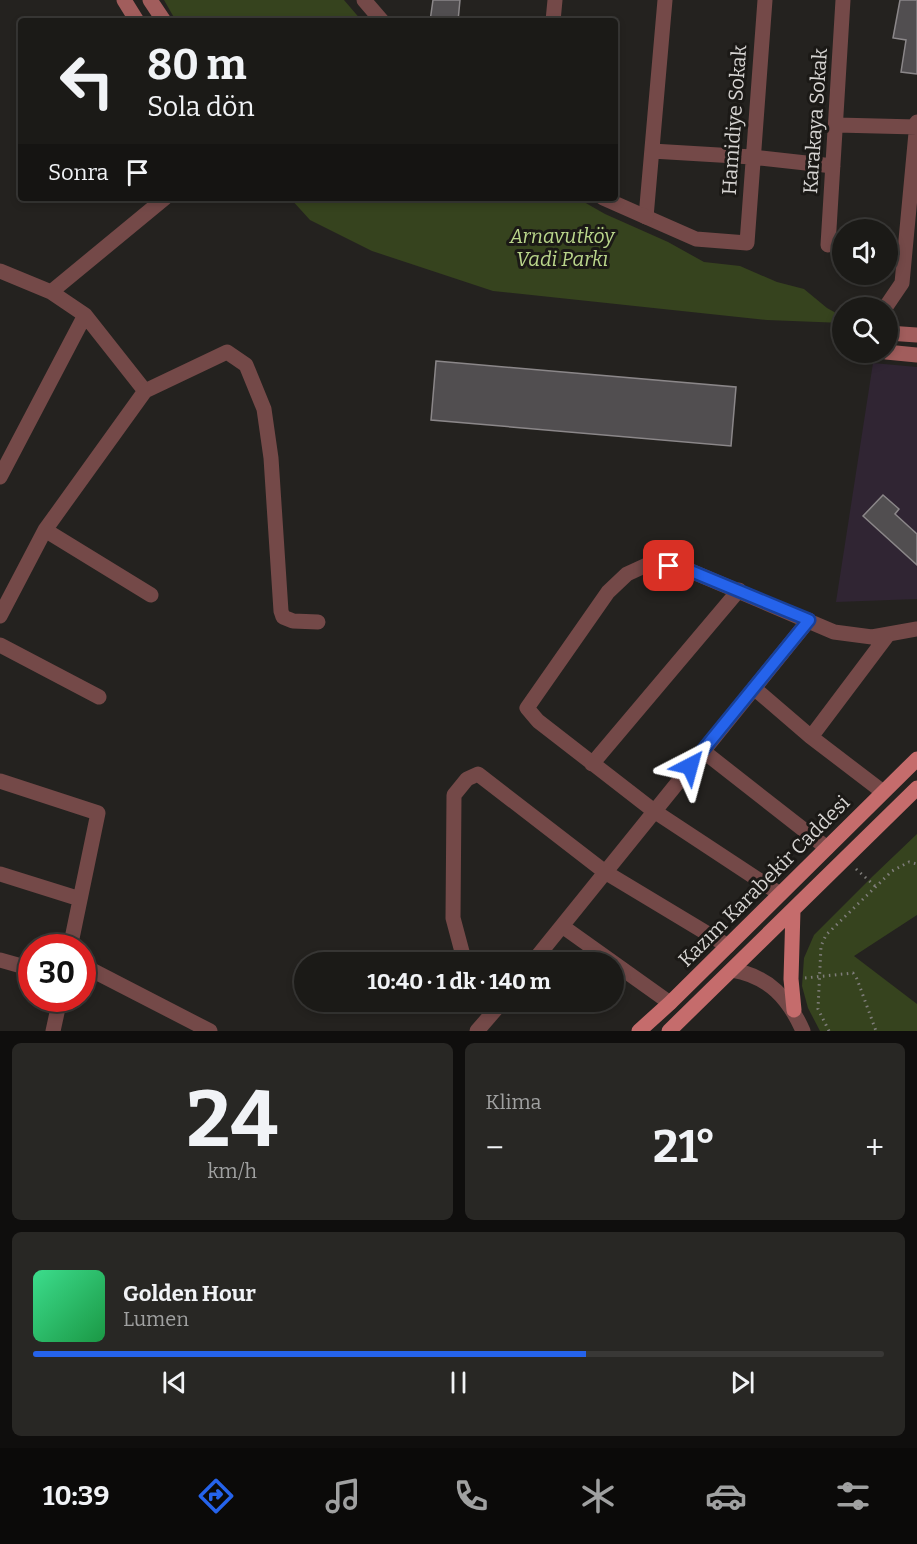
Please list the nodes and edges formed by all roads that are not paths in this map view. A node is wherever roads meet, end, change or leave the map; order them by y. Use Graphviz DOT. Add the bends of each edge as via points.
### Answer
graph roads {
  1 [pos="124,0"];
  2 [pos="150,0"];
  3 [pos="364,0"];
  4 [pos="555,0"];
  5 [pos="665,0"];
  6 [pos="765,0"];
  7 [pos="843,0"];
  8 [pos="135,18"];
  9 [pos="162,18"];
  10 [pos="379,18"];
  11 [pos="553,18"];
  12 [pos="837,125"];
  13 [pos="917,125"];
  14 [pos="652,151"];
  15 [pos="752,157"];
  16 [pos="833,166"];
  17 [pos="161,201"];
  18 [pos="610,201"];
  19 [pos="646,217"];
  20 [pos="828,245"];
  21 [pos="0,272"];
  22 [pos="51,292"];
  23 [pos="892,297"];
  24 [pos="85,315"];
  25 [pos="898,334"];
  26 [pos="917,335"];
  27 [pos="898,353"];
  28 [pos="917,355"];
  29 [pos="146,392"];
  30 [pos="0,477"];
  31 [pos="45,530"];
  32 [pos="739,590"];
  33 [pos="151,595"];
  34 [pos="0,616"];
  35 [pos="809,620"];
  36 [pos="318,622"];
  37 [pos="917,629"];
  38 [pos="886,636"];
  39 [pos="0,645"];
  40 [pos="754,688"];
  41 [pos="99,698"];
  42 [pos="811,737"];
  43 [pos="703,751"];
  44 [pos="917,759"];
  45 [pos="592,764"];
  46 [pos="0,781"];
  47 [pos="917,788"];
  48 [pos="883,792"];
  49 [pos="654,811"];
  50 [pos="827,848"];
  51 [pos="606,872"];
  52 [pos="0,874"];
  53 [pos="780,894"];
  54 [pos="80,899"];
  55 [pos="793,910"];
  56 [pos="562,926"];
  57 [pos="73,934"];
  58 [pos="728,946"];
  59 [pos="462,952"];
  60 [pos="541,952"];
  61 [pos="0,960"];
  62 [pos="18,965"];
  63 [pos="732,970"];
  64 [pos="96,971"];
  65 [pos="670,1003"];
  66 [pos="794,1010"];
  67 [pos="57,1012"];
  68 [pos="488,1012"];
  69 [pos="494,1012"];
  70 [pos="491,1016"];
  71 [pos="53,1031"];
  72 [pos="210,1031"];
  73 [pos="477,1031"];
  74 [pos="639,1031"];
  75 [pos="669,1031"];
  76 [pos="803,1031"];
  1 -- 8 [label="main road"];
  2 -- 9 [label="main road"];
  3 -- 10 [label="street"];
  4 -- 11 [label="street"];
  5 -- 14 [label="street"];
  6 -- 15 [label="street, Hamidiye Sokak"];
  7 -- 12 [label="street, Karakaya Sokak"];
  12 -- 13 [label="street"];
  12 -- 16 [label="street, Karakaya Sokak"];
  13 -- 23 [label="street" via="902,283"];
  14 -- 15 [label="street"];
  14 -- 19 [label="street"];
  15 -- 16 [label="street"];
  15 -- 19 [label="street, Hamidiye Sokak" via="747,243 696,239"];
  16 -- 20 [label="street, Karakaya Sokak"];
  17 -- 22 [label="street"];
  18 -- 19 [label="street"];
  21 -- 22 [label="street"];
  22 -- 24 [label="street"];
  24 -- 29 [label="street"];
  24 -- 30 [label="street"];
  25 -- 26 [label="main road"];
  27 -- 28 [label="main road"];
  29 -- 31 [label="street"];
  29 -- 36 [label="street" via="227,352 246,366 264,410 271,458 281,611 293,621"];
  31 -- 33 [label="street"];
  31 -- 34 [label="street"];
  32 -- 35 [label="street"];
  32 -- 45 [label="street"];
  32 -- 45 [label="street" via="686,569 651,563 627,574 608,592 527,708"];
  35 -- 38 [label="street" via="834,632"];
  35 -- 40 [label="street"];
  37 -- 38 [label="street"];
  38 -- 42 [label="street"];
  39 -- 41 [label="street"];
  40 -- 42 [label="street"];
  40 -- 43 [label="street"];
  42 -- 48 [label="street"];
  43 -- 49 [label="street"];
  43 -- 50 [label="street"];
  44 -- 48 [label="main road, Kazım Karabekir Caddesi"];
  45 -- 49 [label="street"];
  46 -- 54 [label="street" via="98,813"];
  47 -- 55 [label="main road, Kazım Karabekir Caddesi"];
  48 -- 50 [label="main road, Kazım Karabekir Caddesi"];
  49 -- 51 [label="street"];
  49 -- 53 [label="street"];
  50 -- 53 [label="main road, Kazım Karabekir Caddesi"];
  51 -- 56 [label="street"];
  51 -- 58 [label="street"];
  51 -- 59 [label="street" via="478,774 467,779 454,795 453,918"];
  52 -- 54 [label="street"];
  53 -- 58 [label="main road, Kazım Karabekir Caddesi"];
  54 -- 57 [label="street"];
  55 -- 63 [label="main road, Kazım Karabekir Caddesi"];
  55 -- 66 [label="main road"];
  56 -- 60 [label="street"];
  56 -- 65 [label="street"];
  58 -- 65 [label="main road, Kazım Karabekir Caddesi"];
  61 -- 62 [label="street"];
  63 -- 66 [label="street" via="750,973 767,983"];
  63 -- 75 [label="main road, Kazım Karabekir Caddesi"];
  64 -- 72 [label="street"];
  65 -- 74 [label="main road, Kazım Karabekir Caddesi"];
  66 -- 76 [label="street"];
  67 -- 71 [label="street"];
  68 -- 70 [label="street"];
  69 -- 70 [label="street"];
  70 -- 73 [label="street"];
}
